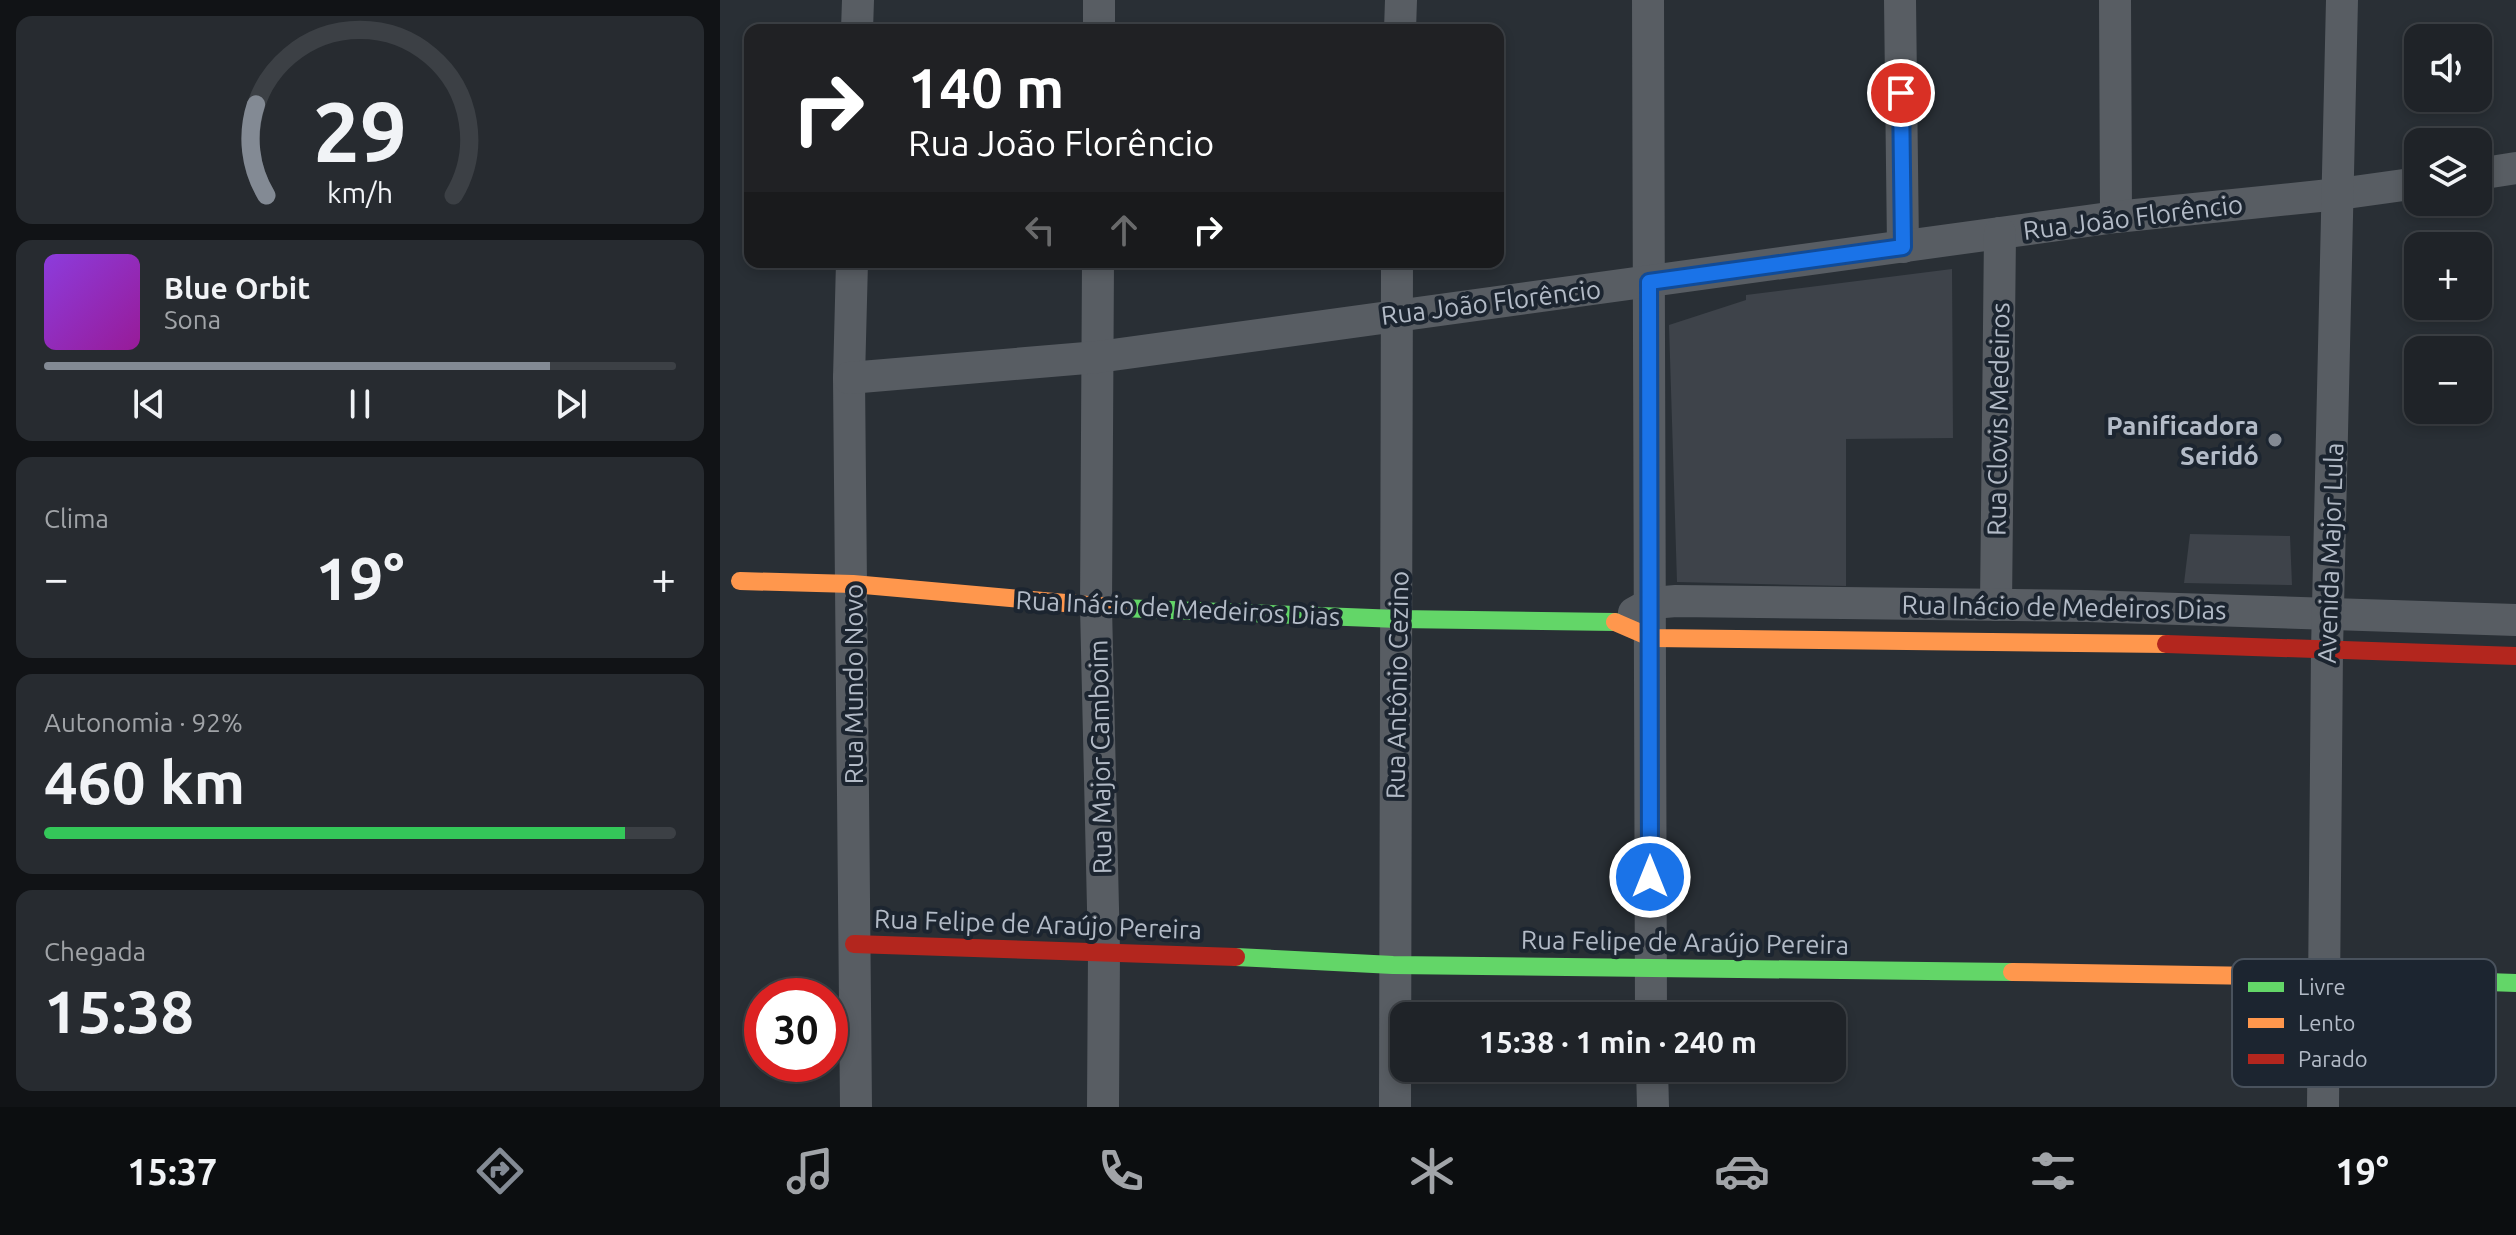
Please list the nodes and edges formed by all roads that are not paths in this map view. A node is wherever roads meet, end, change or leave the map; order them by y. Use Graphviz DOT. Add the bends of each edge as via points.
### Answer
graph roads {
  1 [pos="858,0"];
  2 [pos="1099,0"];
  3 [pos="1401,0"];
  4 [pos="1648,0"];
  5 [pos="1900,0"];
  6 [pos="2115,0"];
  7 [pos="2342,0"];
  8 [pos="857,24"];
  9 [pos="1099,24"];
  10 [pos="1400,24"];
  11 [pos="2516,168"];
  12 [pos="2492,172"];
  13 [pos="2404,185"];
  14 [pos="2339,194"];
  15 [pos="2116,217"];
  16 [pos="2000,233"];
  17 [pos="1903,247"];
  18 [pos="852,268"];
  19 [pos="1098,268"];
  20 [pos="1397,268"];
  21 [pos="1649,282"];
  22 [pos="1397,314"];
  23 [pos="1098,357"];
  24 [pos="849,378"];
  25 [pos="740,581"];
  26 [pos="853,584"];
  27 [pos="1772,602"];
  28 [pos="1652,603"];
  29 [pos="1917,604"];
  30 [pos="1996,605"];
  31 [pos="2086,606"];
  32 [pos="1096,607"];
  33 [pos="2329,612"];
  34 [pos="1398,619"];
  35 [pos="2516,620"];
  36 [pos="1618,622"];
  37 [pos="1652,638"];
  38 [pos="1771,639"];
  39 [pos="1919,640"];
  40 [pos="2084,641"];
  41 [pos="2327,650"];
  42 [pos="2516,656"];
  43 [pos="854,944"];
  44 [pos="1104,951"];
  45 [pos="2325,959"];
  46 [pos="1393,965"];
  47 [pos="1650,967"];
  48 [pos="2232,975"];
  49 [pos="2496,982"];
  50 [pos="2516,983"];
  51 [pos="1651,1002"];
  52 [pos="1652,1082"];
  53 [pos="2323,1087"];
  54 [pos="856,1107"];
  55 [pos="1103,1107"];
  56 [pos="1395,1107"];
  57 [pos="1653,1107"];
  58 [pos="2323,1107"];
  1 -- 8 [label="street"];
  2 -- 9 [label="street"];
  3 -- 10 [label="street"];
  4 -- 21 [label="street"];
  5 -- 17 [label="street"];
  6 -- 15 [label="street"];
  7 -- 14 [label="street, Avenida Major Lula"];
  11 -- 12 [label="street"];
  13 -- 14 [label="street, Rua João Florêncio"];
  14 -- 15 [label="street, Rua João Florêncio"];
  14 -- 33 [label="street, Avenida Major Lula"];
  15 -- 16 [label="street, Rua João Florêncio"];
  16 -- 17 [label="street, Rua João Florêncio"];
  16 -- 30 [label="street, Rua Clovis Medeiros"];
  17 -- 21 [label="street, Rua João Florêncio"];
  18 -- 24 [label="street, Rua Mundo Novo"];
  19 -- 23 [label="street, Rua Major Camboim"];
  20 -- 22 [label="street, Rua Antônio Cezino"];
  21 -- 22 [label="street, Rua João Florêncio"];
  21 -- 28 [label="street"];
  22 -- 23 [label="street, Rua João Florêncio"];
  22 -- 34 [label="street, Rua Antônio Cezino"];
  23 -- 24 [label="street, Rua João Florêncio"];
  23 -- 32 [label="street, Rua Major Camboim"];
  24 -- 26 [label="street, Rua Mundo Novo"];
  25 -- 26 [label="street, Rua Inácio de Medeiros Dias"];
  26 -- 32 [label="street, Rua Inácio de Medeiros Dias"];
  26 -- 43 [label="street, Rua Mundo Novo"];
  27 -- 28 [label="street, Rua Inácio de Medeiros Dias"];
  27 -- 29 [label="street, Rua Inácio de Medeiros Dias"];
  27 -- 38 [label="street"];
  28 -- 36 [label="street, Rua Inácio de Medeiros Dias"];
  28 -- 37 [label="street"];
  29 -- 30 [label="street, Rua Inácio de Medeiros Dias"];
  29 -- 39 [label="street"];
  30 -- 31 [label="street, Rua Inácio de Medeiros Dias"];
  31 -- 33 [label="street, Rua Inácio de Medeiros Dias"];
  31 -- 40 [label="street"];
  32 -- 34 [label="street, Rua Inácio de Medeiros Dias"];
  32 -- 44 [label="street, Rua Major Camboim"];
  33 -- 35 [label="street, Rua Inácio de Medeiros Dias"];
  33 -- 41 [label="street, Avenida Major Lula"];
  34 -- 36 [label="street, Rua Inácio de Medeiros Dias"];
  34 -- 46 [label="street, Rua Antônio Cezino"];
  36 -- 37 [label="street, Rua Inácio de Medeiros Dias"];
  37 -- 38 [label="street, Rua Inácio de Medeiros Dias"];
  37 -- 47 [label="street"];
  38 -- 39 [label="street, Rua Inácio de Medeiros Dias"];
  39 -- 40 [label="street, Rua Inácio de Medeiros Dias"];
  40 -- 41 [label="street, Rua Inácio de Medeiros Dias"];
  41 -- 42 [label="street, Rua Inácio de Medeiros Dias"];
  41 -- 45 [label="street, Avenida Major Lula"];
  43 -- 44 [label="street, Rua Felipe de Araújo Pereira"];
  43 -- 54 [label="street, Rua Mundo Novo"];
  44 -- 46 [label="street, Rua Felipe de Araújo Pereira"];
  44 -- 55 [label="street, Rua Major Camboim"];
  46 -- 47 [label="street, Rua Felipe de Araújo Pereira"];
  46 -- 56 [label="street, Rua Antônio Cezino"];
  47 -- 48 [label="street, Rua Felipe de Araújo Pereira"];
  47 -- 51 [label="street"];
  49 -- 50 [label="street, Rua Felipe de Araújo Pereira"];
  52 -- 57 [label="street"];
  53 -- 58 [label="street, Avenida Major Lula"];
}
